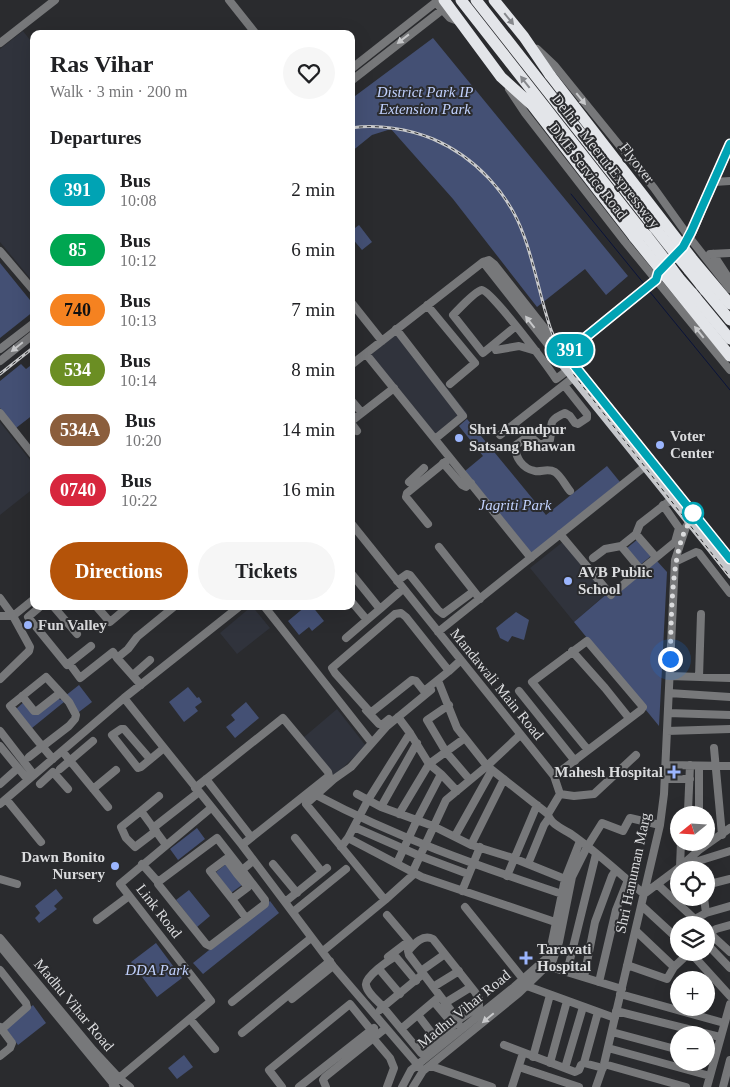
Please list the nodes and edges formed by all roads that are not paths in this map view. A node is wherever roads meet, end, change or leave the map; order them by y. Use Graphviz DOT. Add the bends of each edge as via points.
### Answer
graph roads {
  1 [pos="55,0"];
  2 [pos="228,0"];
  3 [pos="461,0"];
  4 [pos="476,0"];
  5 [pos="494,0"];
  6 [pos="439,3"];
  7 [pos="253,30"];
  8 [pos="524,37"];
  9 [pos="0,43"];
  10 [pos="355,66"];
  11 [pos="355,77"];
  12 [pos="501,77"];
  13 [pos="730,144"];
  14 [pos="730,181"];
  15 [pos="714,183"];
  16 [pos="668,207"];
  17 [pos="649,229"];
  18 [pos="690,239"];
  19 [pos="625,242"];
  20 [pos="0,251"];
  21 [pos="730,253"];
  22 [pos="712,254"];
  23 [pos="704,256"];
  24 [pos="720,277"];
  25 [pos="730,280"];
  26 [pos="650,285"];
  27 [pos="30,286"];
  28 [pos="730,288"];
  29 [pos="730,304"];
  30 [pos="427,305"];
  31 [pos="355,307"];
  32 [pos="680,310"];
  33 [pos="730,320"];
  34 [pos="30,325"];
  35 [pos="516,326"];
  36 [pos="396,329"];
  37 [pos="30,337"];
  38 [pos="730,339"];
  39 [pos="382,341"];
  40 [pos="0,350"];
  41 [pos="496,350"];
  42 [pos="536,351"];
  43 [pos="366,354"];
  44 [pos="730,356"];
  45 [pos="563,357"];
  46 [pos="0,361"];
  47 [pos="355,362"];
  48 [pos="730,370"];
  49 [pos="571,374"];
  50 [pos="450,384"];
  51 [pos="564,385"];
  52 [pos="394,388"];
  53 [pos="355,405"];
  54 [pos="0,413"];
  55 [pos="362,413"];
  56 [pos="355,419"];
  57 [pos="355,427"];
  58 [pos="357,431"];
  59 [pos="500,436"];
  60 [pos="435,439"];
  61 [pos="30,451"];
  62 [pos="450,458"];
  63 [pos="443,464"];
  64 [pos="648,464"];
  65 [pos="424,468"];
  66 [pos="409,482"];
  67 [pos="471,483"];
  68 [pos="570,491"];
  69 [pos="672,498"];
  70 [pos="663,506"];
  71 [pos="692,518"];
  72 [pos="428,524"];
  73 [pos="355,528"];
  74 [pos="560,534"];
  75 [pos="636,534"];
  76 [pos="621,546"];
  77 [pos="439,547"];
  78 [pos="531,558"];
  79 [pos="593,558"];
  80 [pos="656,558"];
  81 [pos="730,559"];
  82 [pos="675,562"];
  83 [pos="641,570"];
  84 [pos="730,571"];
  85 [pos="355,578"];
  86 [pos="397,581"];
  87 [pos="619,588"];
  88 [pos="403,589"];
  89 [pos="730,593"];
  90 [pos="470,594"];
  91 [pos="612,595"];
  92 [pos="0,598"];
  93 [pos="480,599"];
  94 [pos="30,602"];
  95 [pos="355,606"];
  96 [pos="380,609"];
  97 [pos="36,610"];
  98 [pos="57,610"];
  99 [pos="100,610"];
  100 [pos="124,610"];
  101 [pos="170,610"];
  102 [pos="235,610"];
  103 [pos="267,610"];
  104 [pos="701,614"];
  105 [pos="0,616"];
  106 [pos="13,616"];
  107 [pos="367,620"];
  108 [pos="438,632"];
  109 [pos="77,634"];
  110 [pos="346,638"];
  111 [pos="91,646"];
  112 [pos="572,651"];
  113 [pos="117,658"];
  114 [pos="150,660"];
  115 [pos="462,662"];
  116 [pos="69,663"];
  117 [pos="449,671"];
  118 [pos="133,676"];
  119 [pos="670,676"];
  120 [pos="1,677"];
  121 [pos="699,677"];
  122 [pos="730,678"];
  123 [pos="440,683"];
  124 [pos="141,685"];
  125 [pos="424,691"];
  126 [pos="519,691"];
  127 [pos="60,693"];
  128 [pos="669,693"];
  129 [pos="353,694"];
  130 [pos="22,696"];
  131 [pos="730,697"];
  132 [pos="124,698"];
  133 [pos="342,704"];
  134 [pos="449,705"];
  135 [pos="366,710"];
  136 [pos="730,711"];
  137 [pos="668,713"];
  138 [pos="730,716"];
  139 [pos="398,717"];
  140 [pos="629,718"];
  141 [pos="565,722"];
  142 [pos="730,729"];
  143 [pos="0,731"];
  144 [pos="667,731"];
  145 [pos="552,732"];
  146 [pos="410,733"];
  147 [pos="520,735"];
  148 [pos="465,738"];
  149 [pos="93,741"];
  150 [pos="372,743"];
  151 [pos="417,743"];
  152 [pos="0,746"];
  153 [pos="43,746"];
  154 [pos="164,748"];
  155 [pos="714,748"];
  156 [pos="588,750"];
  157 [pos="62,751"];
  158 [pos="446,752"];
  159 [pos="636,755"];
  160 [pos="29,757"];
  161 [pos="53,759"];
  162 [pos="150,759"];
  163 [pos="70,760"];
  164 [pos="575,761"];
  165 [pos="429,764"];
  166 [pos="666,765"];
  167 [pos="690,765"];
  168 [pos="699,766"];
  169 [pos="715,766"];
  170 [pos="730,766"];
  171 [pos="44,767"];
  172 [pos="18,768"];
  173 [pos="490,768"];
  174 [pos="60,769"];
  175 [pos="116,770"];
  176 [pos="441,774"];
  177 [pos="50,775"];
  178 [pos="554,776"];
  179 [pos="31,778"];
  180 [pos="206,779"];
  181 [pos="504,779"];
  182 [pos="665,779"];
  183 [pos="690,779"];
  184 [pos="470,780"];
  185 [pos="0,784"];
  186 [pos="40,784"];
  187 [pos="68,789"];
  188 [pos="93,789"];
  189 [pos="197,790"];
  190 [pos="457,791"];
  191 [pos="357,794"];
  192 [pos="560,794"];
  193 [pos="159,796"];
  194 [pos="316,796"];
  195 [pos="368,800"];
  196 [pos="3,802"];
  197 [pos="537,805"];
  198 [pos="688,806"];
  199 [pos="699,806"];
  200 [pos="108,807"];
  201 [pos="382,807"];
  202 [pos="211,808"];
  203 [pos="141,811"];
  204 [pos="400,814"];
  205 [pos="549,816"];
  206 [pos="358,818"];
  207 [pos="417,820"];
  208 [pos="660,825"];
  209 [pos="433,826"];
  210 [pos="354,827"];
  211 [pos="154,830"];
  212 [pos="727,832"];
  213 [pos="455,836"];
  214 [pos="251,838"];
  215 [pos="295,838"];
  216 [pos="348,838"];
  217 [pos="715,838"];
  218 [pos="408,840"];
  219 [pos="580,841"];
  220 [pos="41,842"];
  221 [pos="471,844"];
  222 [pos="166,845"];
  223 [pos="242,845"];
  224 [pos="424,845"];
  225 [pos="341,847"];
  226 [pos="480,847"];
  227 [pos="587,847"];
  228 [pos="404,849"];
  229 [pos="697,851"];
  230 [pos="730,851"];
  231 [pos="596,854"];
  232 [pos="420,856"];
  233 [pos="513,858"];
  234 [pos="693,859"];
  235 [pos="253,861"];
  236 [pos="690,861"];
  237 [pos="397,863"];
  238 [pos="142,864"];
  239 [pos="273,864"];
  240 [pos="473,864"];
  241 [pos="528,864"];
  242 [pos="346,869"];
  243 [pos="616,870"];
  244 [pos="240,872"];
  245 [pos="414,872"];
  246 [pos="468,874"];
  247 [pos="670,874"];
  248 [pos="507,876"];
  249 [pos="0,879"];
  250 [pos="565,879"];
  251 [pos="730,879"];
  252 [pos="628,880"];
  253 [pos="158,882"];
  254 [pos="715,883"];
  255 [pos="17,884"];
  256 [pos="657,884"];
  257 [pos="462,890"];
  258 [pos="297,893"];
  259 [pos="565,894"];
  260 [pos="644,894"];
  261 [pos="129,896"];
  262 [pos="232,899"];
  263 [pos="385,900"];
  264 [pos="285,902"];
  265 [pos="642,906"];
  266 [pos="705,906"];
  267 [pos="730,906"];
  268 [pos="465,907"];
  269 [pos="293,912"];
  270 [pos="706,913"];
  271 [pos="387,915"];
  272 [pos="692,916"];
  273 [pos="703,916"];
  274 [pos="246,918"];
  275 [pos="97,920"];
  276 [pos="559,924"];
  277 [pos="730,925"];
  278 [pos="715,929"];
  279 [pos="636,931"];
  280 [pos="670,932"];
  281 [pos="0,938"];
  282 [pos="311,938"];
  283 [pos="715,940"];
  284 [pos="0,946"];
  285 [pos="323,951"];
  286 [pos="715,952"];
  287 [pos="730,952"];
  288 [pos="445,954"];
  289 [pos="551,958"];
  290 [pos="680,961"];
  291 [pos="698,961"];
  292 [pos="18,963"];
  293 [pos="332,964"];
  294 [pos="627,965"];
  295 [pos="547,966"];
  296 [pos="674,967"];
  297 [pos="730,968"];
  298 [pos="379,969"];
  299 [pos="459,971"];
  300 [pos="567,972"];
  301 [pos="422,973"];
  302 [pos="1,974"];
  303 [pos="584,977"];
  304 [pos="416,981"];
  305 [pos="525,982"];
  306 [pos="599,982"];
  307 [pos="352,987"];
  308 [pos="471,987"];
  309 [pos="433,988"];
  310 [pos="621,991"];
  311 [pos="400,994"];
  312 [pos="550,996"];
  313 [pos="730,996"];
  314 [pos="440,1000"];
  315 [pos="567,1001"];
  316 [pos="232,1002"];
  317 [pos="730,1004"];
  318 [pos="382,1007"];
  319 [pos="583,1007"];
  320 [pos="598,1012"];
  321 [pos="616,1014"];
  322 [pos="375,1015"];
  323 [pos="418,1015"];
  324 [pos="190,1018"];
  325 [pos="724,1023"];
  326 [pos="458,1024"];
  327 [pos="383,1025"];
  328 [pos="1,1028"];
  329 [pos="401,1029"];
  330 [pos="73,1032"];
  331 [pos="612,1032"];
  332 [pos="372,1034"];
  333 [pos="244,1035"];
  334 [pos="720,1037"];
  335 [pos="437,1040"];
  336 [pos="504,1045"];
  337 [pos="608,1048"];
  338 [pos="670,1048"];
  339 [pos="715,1048"];
  340 [pos="215,1049"];
  341 [pos="524,1053"];
  342 [pos="0,1056"];
  343 [pos="533,1057"];
  344 [pos="730,1060"];
  345 [pos="550,1063"];
  346 [pos="584,1063"];
  347 [pos="418,1064"];
  348 [pos="431,1066"];
  349 [pos="604,1066"];
  350 [pos="519,1068"];
  351 [pos="565,1068"];
  352 [pos="424,1071"];
  353 [pos="710,1071"];
  354 [pos="710,1076"];
  355 [pos="119,1078"];
  356 [pos="114,1086"];
  357 [pos="416,1086"];
  358 [pos="130,1087"];
  359 [pos="282,1087"];
  360 [pos="299,1087"];
  361 [pos="326,1087"];
  362 [pos="387,1087"];
  363 [pos="402,1087"];
  364 [pos="492,1087"];
  365 [pos="512,1087"];
  366 [pos="579,1087"];
  367 [pos="596,1087"];
  368 [pos="686,1087"];
  369 [pos="708,1087"];
  370 [pos="722,1087"];
  1 -- 9 [label="street"];
  2 -- 7 [label="street"];
  17 -- 3 [label="highway, Delhi - Meerut Expressway, one-way"];
  4 -- 17 [label="highway, Delhi - Meerut Expressway"];
  5 -- 8 [label="highway, Flyover, one-way"];
  6 -- 10 [label="street"];
  6 -- 11 [label="street, one-way"];
  6 -- 12 [label="highway" via="458,21"];
  8 -- 16 [label="street, one-way" via="555,66"];
  8 -- 29 [label="highway, Flyover, bridge" via="550,75"];
  12 -- 19 [label="street, DME Service Road"];
  12 -- 44 [label="highway, bridge" via="532,105"];
  13 -- 15 [label="main road"];
  14 -- 15 [label="street"];
  15 -- 18 [label="main road"];
  16 -- 18 [label="street"];
  16 -- 19 [label="street" via="664,217 634,242"];
  17 -- 33 [label="highway, Delhi - Meerut Expressway, bridge" via="674,252"];
  17 -- 38 [label="highway, Delhi - Meerut Expressway, bridge" via="678,277"];
  18 -- 23 [label="street"];
  18 -- 26 [label="main road"];
  19 -- 26 [label="street, DME Service Road"];
  20 -- 27 [label="street"];
  21 -- 22 [label="street"];
  22 -- 23 [label="street"];
  22 -- 25 [label="street"];
  23 -- 24 [label="street"];
  24 -- 28 [label="street"];
  24 -- 32 [label="street" via="684,303"];
  26 -- 32 [label="street, DME Service Road"];
  26 -- 45 [label="main road"];
  30 -- 36 [label="street"];
  30 -- 45 [label="street" via="489,260"];
  30 -- 50 [label="street" via="475,363"];
  31 -- 39 [label="street"];
  48 -- 32 [label="street, DME Service Road, one-way"];
  34 -- 40 [label="street"];
  35 -- 35 [label="street" via="483,290 453,315 483,353"];
  35 -- 42 [label="street"];
  36 -- 39 [label="street"];
  36 -- 60 [label="street" via="463,416"];
  37 -- 46 [label="street, one-way"];
  39 -- 43 [label="street"];
  41 -- 42 [label="street" via="519,346"];
  42 -- 49 [label="street" via="556,379"];
  43 -- 47 [label="street"];
  43 -- 52 [label="street"];
  45 -- 49 [label="main road"];
  45 -- 64 [label="main road"];
  49 -- 51 [label="street"];
  49 -- 64 [label="main road"];
  51 -- 59 [label="street"];
  51 -- 68 [label="street" via="587,418 578,424 565,413 558,416 549,430 550,440 539,444 527,437 516,445 515,452 531,470 556,473"];
  52 -- 55 [label="street"];
  52 -- 60 [label="street"];
  53 -- 55 [label="street"];
  54 -- 61 [label="street"];
  55 -- 56 [label="street"];
  57 -- 58 [label="street"];
  60 -- 62 [label="street"];
  62 -- 63 [label="street"];
  62 -- 67 [label="street"];
  63 -- 67 [label="street" via="462,485 466,487"];
  63 -- 72 [label="street" via="407,493 406,498"];
  64 -- 69 [label="main road"];
  64 -- 71 [label="main road"];
  64 -- 74 [label="street"];
  65 -- 66 [label="street"];
  67 -- 78 [label="street"];
  69 -- 70 [label="street"];
  69 -- 71 [label="main road"];
  70 -- 75 [label="street" via="640,524"];
  70 -- 80 [label="street" via="678,528 675,542"];
  71 -- 81 [label="main road"];
  71 -- 82 [label="street, Shri Hanuman Marg"];
  71 -- 84 [label="main road"];
  73 -- 86 [label="street, Mandawali Main Road"];
  74 -- 78 [label="street"];
  74 -- 91 [label="street"];
  75 -- 76 [label="street"];
  75 -- 80 [label="street"];
  76 -- 79 [label="street" via="605,549"];
  76 -- 83 [label="street"];
  77 -- 93 [label="street"];
  78 -- 93 [label="street"];
  80 -- 83 [label="street"];
  82 -- 89 [label="street" via="699,553"];
  82 -- 119 [label="street, Shri Hanuman Marg"];
  83 -- 87 [label="street"];
  85 -- 96 [label="street"];
  86 -- 88 [label="street, Mandawali Main Road"];
  86 -- 90 [label="street" via="406,574 410,575 443,614"];
  88 -- 96 [label="street"];
  88 -- 108 [label="street, Mandawali Main Road"];
  92 -- 106 [label="street"];
  93 -- 108 [label="street"];
  94 -- 106 [label="street"];
  95 -- 107 [label="street"];
  96 -- 107 [label="street"];
  97 -- 116 [label="street" via="28,617"];
  98 -- 109 [label="street"];
  99 -- 100 [label="street" via="110,622"];
  101 -- 113 [label="street" via="132,641"];
  102 -- 124 [label="street"];
  103 -- 133 [label="street"];
  104 -- 121 [label="street"];
  105 -- 106 [label="street"];
  106 -- 120 [label="street" via="30,649"];
  107 -- 110 [label="street"];
  108 -- 115 [label="street, Mandawali Main Road"];
  111 -- 116 [label="street"];
  112 -- 140 [label="street"];
  112 -- 140 [label="street" via="587,641 641,704 641,710"];
  112 -- 141 [label="street" via="532,682"];
  113 -- 116 [label="street" via="113,652 80,678"];
  113 -- 118 [label="street"];
  114 -- 118 [label="street"];
  115 -- 117 [label="street"];
  115 -- 123 [label="street"];
  115 -- 147 [label="street, Mandawali Main Road"];
  117 -- 125 [label="street"];
  117 -- 129 [label="street" via="406,617 401,613 395,614 332,668"];
  118 -- 124 [label="street"];
  119 -- 121 [label="street"];
  119 -- 128 [label="street, Shri Hanuman Marg"];
  121 -- 122 [label="street"];
  123 -- 134 [label="street"];
  123 -- 139 [label="street"];
  124 -- 132 [label="street"];
  125 -- 135 [label="street" via="412,680 373,711"];
  125 -- 135 [label="street" via="383,724 379,724"];
  126 -- 145 [label="street"];
  127 -- 130 [label="street" via="46,678"];
  127 -- 130 [label="street" via="36,711"];
  127 -- 153 [label="street" via="69,702 76,719"];
  128 -- 131 [label="street"];
  128 -- 137 [label="street, Shri Hanuman Marg"];
  129 -- 133 [label="street"];
  129 -- 135 [label="street"];
  130 -- 153 [label="street" via="10,706"];
  132 -- 154 [label="street"];
  132 -- 157 [label="street"];
  133 -- 150 [label="street"];
  134 -- 148 [label="street"];
  134 -- 158 [label="street" via="427,720"];
  136 -- 138 [label="street"];
  137 -- 138 [label="street"];
  137 -- 144 [label="street, Shri Hanuman Marg"];
  139 -- 146 [label="street"];
  139 -- 150 [label="street"];
  140 -- 156 [label="street"];
  141 -- 145 [label="street"];
  141 -- 156 [label="street"];
  142 -- 144 [label="street"];
  143 -- 179 [label="street"];
  144 -- 166 [label="street, Shri Hanuman Marg"];
  145 -- 164 [label="street"];
  146 -- 151 [label="street"];
  146 -- 195 [label="street"];
  147 -- 173 [label="street"];
  147 -- 178 [label="street, Mandawali Main Road"];
  148 -- 158 [label="street"];
  148 -- 173 [label="street"];
  149 -- 163 [label="street"];
  150 -- 194 [label="street" via="351,767"];
  151 -- 165 [label="street"];
  151 -- 201 [label="street"];
  152 -- 172 [label="street"];
  153 -- 160 [label="street"];
  153 -- 161 [label="street"];
  154 -- 162 [label="street"];
  154 -- 189 [label="street"];
  155 -- 169 [label="street"];
  156 -- 164 [label="street"];
  157 -- 161 [label="street"];
  157 -- 163 [label="street"];
  158 -- 165 [label="street"];
  158 -- 184 [label="street"];
  159 -- 192 [label="street" via="594,794"];
  161 -- 171 [label="street"];
  162 -- 162 [label="street" via="137,767 112,735 124,729"];
  163 -- 174 [label="street"];
  163 -- 188 [label="street"];
  164 -- 178 [label="street"];
  165 -- 176 [label="street"];
  165 -- 204 [label="street"];
  166 -- 167 [label="street"];
  166 -- 182 [label="street, Shri Hanuman Marg"];
  167 -- 168 [label="street"];
  167 -- 183 [label="street"];
  168 -- 169 [label="street"];
  168 -- 199 [label="street"];
  169 -- 170 [label="street"];
  169 -- 212 [label="street"];
  171 -- 177 [label="street"];
  171 -- 179 [label="street"];
  172 -- 179 [label="street"];
  172 -- 185 [label="street"];
  173 -- 181 [label="street"];
  173 -- 184 [label="street"];
  173 -- 213 [label="street"];
  175 -- 188 [label="street"];
  176 -- 190 [label="street"];
  176 -- 207 [label="street"];
  177 -- 186 [label="street"];
  177 -- 187 [label="street" via="53,772"];
  178 -- 192 [label="street, Mandawali Main Road"];
  179 -- 196 [label="street"];
  180 -- 189 [label="street"];
  180 -- 214 [label="street"];
  180 -- 214 [label="street" via="283,718 328,772 329,776"];
  181 -- 197 [label="street"];
  181 -- 221 [label="street"];
  182 -- 183 [label="street"];
  182 -- 208 [label="street, Shri Hanuman Marg"];
  183 -- 198 [label="street"];
  184 -- 190 [label="street"];
  188 -- 200 [label="street"];
  189 -- 202 [label="street"];
  189 -- 211 [label="street"];
  190 -- 209 [label="street" via="446,800"];
  191 -- 195 [label="street"];
  192 -- 205 [label="street"];
  193 -- 203 [label="street"];
  194 -- 206 [label="street"];
  194 -- 225 [label="street" via="306,806"];
  195 -- 201 [label="street"];
  195 -- 206 [label="street"];
  196 -- 220 [label="street"];
  197 -- 205 [label="street"];
  197 -- 233 [label="street"];
  201 -- 204 [label="street"];
  202 -- 222 [label="street, Link Road"];
  202 -- 223 [label="street"];
  203 -- 211 [label="street"];
  203 -- 211 [label="street" via="121,827 126,838 135,847"];
  204 -- 207 [label="street"];
  205 -- 219 [label="street"];
  205 -- 241 [label="street"];
  206 -- 210 [label="street"];
  206 -- 218 [label="street"];
  207 -- 209 [label="street"];
  207 -- 218 [label="street"];
  208 -- 227 [label="street, Madhu Vihar Road" via="630,818 623,831 602,823"];
  208 -- 260 [label="street, Shri Hanuman Marg"];
  209 -- 213 [label="street"];
  209 -- 224 [label="street"];
  210 -- 216 [label="street"];
  210 -- 228 [label="street"];
  211 -- 222 [label="street"];
  212 -- 217 [label="street"];
  213 -- 221 [label="street"];
  214 -- 223 [label="street"];
  215 -- 258 [label="street" via="325,870"];
  216 -- 225 [label="street"];
  216 -- 237 [label="street"];
  218 -- 224 [label="street"];
  218 -- 228 [label="street"];
  219 -- 227 [label="street"];
  219 -- 250 [label="street, Madhu Vihar Road"];
  221 -- 226 [label="street"];
  222 -- 238 [label="street, Link Road"];
  223 -- 235 [label="street"];
  224 -- 232 [label="street"];
  224 -- 240 [label="street"];
  225 -- 263 [label="street"];
  226 -- 233 [label="street"];
  226 -- 240 [label="street"];
  227 -- 231 [label="street"];
  227 -- 259 [label="street, Madhu Vihar Road"];
  228 -- 232 [label="street"];
  228 -- 237 [label="street"];
  229 -- 234 [label="street"];
  230 -- 234 [label="street"];
  231 -- 243 [label="street"];
  231 -- 300 [label="street"];
  232 -- 245 [label="street"];
  232 -- 246 [label="street"];
  233 -- 241 [label="street"];
  233 -- 248 [label="street"];
  234 -- 236 [label="street"];
  235 -- 244 [label="street"];
  235 -- 264 [label="street"];
  237 -- 245 [label="street"];
  238 -- 253 [label="street"];
  238 -- 261 [label="street, Link Road" via="121,883"];
  239 -- 258 [label="street"];
  240 -- 246 [label="street"];
  240 -- 248 [label="street"];
  241 -- 250 [label="street"];
  242 -- 269 [label="street"];
  243 -- 252 [label="street"];
  243 -- 303 [label="street" via="595,922"];
  244 -- 253 [label="street" via="217,838"];
  244 -- 262 [label="street" via="248,887"];
  244 -- 262 [label="street" via="226,859 210,871"];
  244 -- 274 [label="street" via="266,902"];
  245 -- 257 [label="street"];
  245 -- 263 [label="street"];
  246 -- 257 [label="street"];
  247 -- 256 [label="street"];
  248 -- 259 [label="street"];
  249 -- 255 [label="street"];
  250 -- 259 [label="street, Madhu Vihar Road"];
  251 -- 254 [label="street"];
  252 -- 260 [label="street"];
  252 -- 306 [label="street" via="616,910"];
  253 -- 274 [label="street" via="208,946"];
  256 -- 260 [label="street"];
  256 -- 272 [label="street"];
  257 -- 276 [label="street"];
  258 -- 264 [label="street"];
  259 -- 276 [label="street, Madhu Vihar Road"];
  260 -- 265 [label="street, Shri Hanuman Marg"];
  261 -- 275 [label="street"];
  261 -- 324 [label="street, Link Road" via="211,1001"];
  262 -- 274 [label="street"];
  263 -- 285 [label="street"];
  264 -- 269 [label="street"];
  265 -- 279 [label="street, Shri Hanuman Marg"];
  265 -- 280 [label="street"];
  266 -- 270 [label="street"];
  267 -- 270 [label="street"];
  268 -- 305 [label="street"];
  269 -- 282 [label="street"];
  270 -- 273 [label="street"];
  271 -- 307 [label="street" via="409,941"];
  276 -- 289 [label="street, Madhu Vihar Road" via="559,942"];
  277 -- 278 [label="street"];
  279 -- 294 [label="street, Shri Hanuman Marg"];
  279 -- 296 [label="street"];
  281 -- 292 [label="street, Madhu Vihar Road"];
  282 -- 285 [label="street"];
  282 -- 316 [label="street"];
  283 -- 287 [label="street"];
  284 -- 292 [label="street, Madhu Vihar Road"];
  285 -- 293 [label="street"];
  286 -- 297 [label="street"];
  288 -- 299 [label="street"];
  288 -- 301 [label="street"];
  288 -- 301 [label="street" via="429,936 422,938 408,950"];
  289 -- 295 [label="street, Madhu Vihar Road"];
  289 -- 305 [label="street, Madhu Vihar Road"];
  290 -- 296 [label="street"];
  291 -- 313 [label="street"];
  292 -- 302 [label="street"];
  292 -- 330 [label="street, Madhu Vihar Road"];
  293 -- 307 [label="street"];
  293 -- 333 [label="street"];
  294 -- 296 [label="street" via="667,979"];
  294 -- 310 [label="street, Shri Hanuman Marg"];
  295 -- 300 [label="street"];
  295 -- 305 [label="street, Madhu Vihar Road"];
  298 -- 304 [label="street" via="396,957"];
  298 -- 311 [label="street"];
  298 -- 318 [label="street" via="365,984"];
  299 -- 308 [label="street"];
  299 -- 309 [label="street"];
  300 -- 303 [label="street"];
  301 -- 304 [label="street"];
  301 -- 309 [label="street"];
  302 -- 328 [label="street" via="27,1007"];
  303 -- 306 [label="street"];
  304 -- 311 [label="street"];
  305 -- 312 [label="street"];
  305 -- 326 [label="street, Madhu Vihar Road"];
  305 -- 348 [label="street, Madhu Vihar Road, one-way"];
  306 -- 310 [label="street"];
  307 -- 322 [label="street"];
  308 -- 314 [label="street"];
  308 -- 326 [label="street" via="479,999 479,1006"];
  309 -- 314 [label="street"];
  310 -- 321 [label="street, Shri Hanuman Marg"];
  310 -- 325 [label="street"];
  311 -- 318 [label="street"];
  312 -- 315 [label="street"];
  312 -- 343 [label="street"];
  314 -- 323 [label="street"];
  314 -- 326 [label="street" via="451,1022"];
  315 -- 319 [label="street"];
  315 -- 345 [label="street"];
  317 -- 325 [label="street"];
  318 -- 322 [label="street"];
  318 -- 329 [label="street"];
  319 -- 320 [label="street"];
  319 -- 351 [label="street"];
  320 -- 321 [label="street"];
  320 -- 346 [label="street"];
  321 -- 331 [label="street, Shri Hanuman Marg"];
  321 -- 334 [label="street"];
  322 -- 327 [label="street"];
  323 -- 329 [label="street"];
  323 -- 335 [label="street"];
  324 -- 340 [label="street"];
  324 -- 355 [label="street, Link Road"];
  325 -- 334 [label="street"];
  326 -- 335 [label="street"];
  326 -- 347 [label="street, Madhu Vihar Road"];
  327 -- 332 [label="street"];
  327 -- 347 [label="street"];
  328 -- 342 [label="street" via="12,1043"];
  329 -- 335 [label="street" via="421,1053"];
  330 -- 355 [label="street, Madhu Vihar Road"];
  330 -- 356 [label="street, Madhu Vihar Road"];
  331 -- 337 [label="street, Shri Hanuman Marg"];
  331 -- 338 [label="street"];
  332 -- 359 [label="street" via="350,1004 269,1070"];
  332 -- 360 [label="street"];
  332 -- 361 [label="street" via="325,1077"];
  332 -- 362 [label="street" via="394,1068"];
  334 -- 339 [label="street"];
  336 -- 341 [label="street"];
  337 -- 349 [label="street, Shri Hanuman Marg"];
  337 -- 354 [label="street"];
  341 -- 343 [label="street"];
  341 -- 350 [label="street"];
  343 -- 345 [label="street"];
  344 -- 370 [label="street"];
  345 -- 351 [label="street"];
  346 -- 349 [label="street"];
  346 -- 351 [label="street" via="578,1071"];
  347 -- 352 [label="street"];
  347 -- 363 [label="street, Madhu Vihar Road"];
  348 -- 352 [label="street, Madhu Vihar Road"];
  348 -- 364 [label="street"];
  349 -- 367 [label="street, Shri Hanuman Marg"];
  349 -- 368 [label="street"];
  350 -- 365 [label="street"];
  350 -- 366 [label="street"];
  352 -- 357 [label="street, Madhu Vihar Road"];
  353 -- 354 [label="street"];
  354 -- 369 [label="street"];
  355 -- 356 [label="street, Link Road"];
  355 -- 358 [label="street, Madhu Vihar Road"];
}
